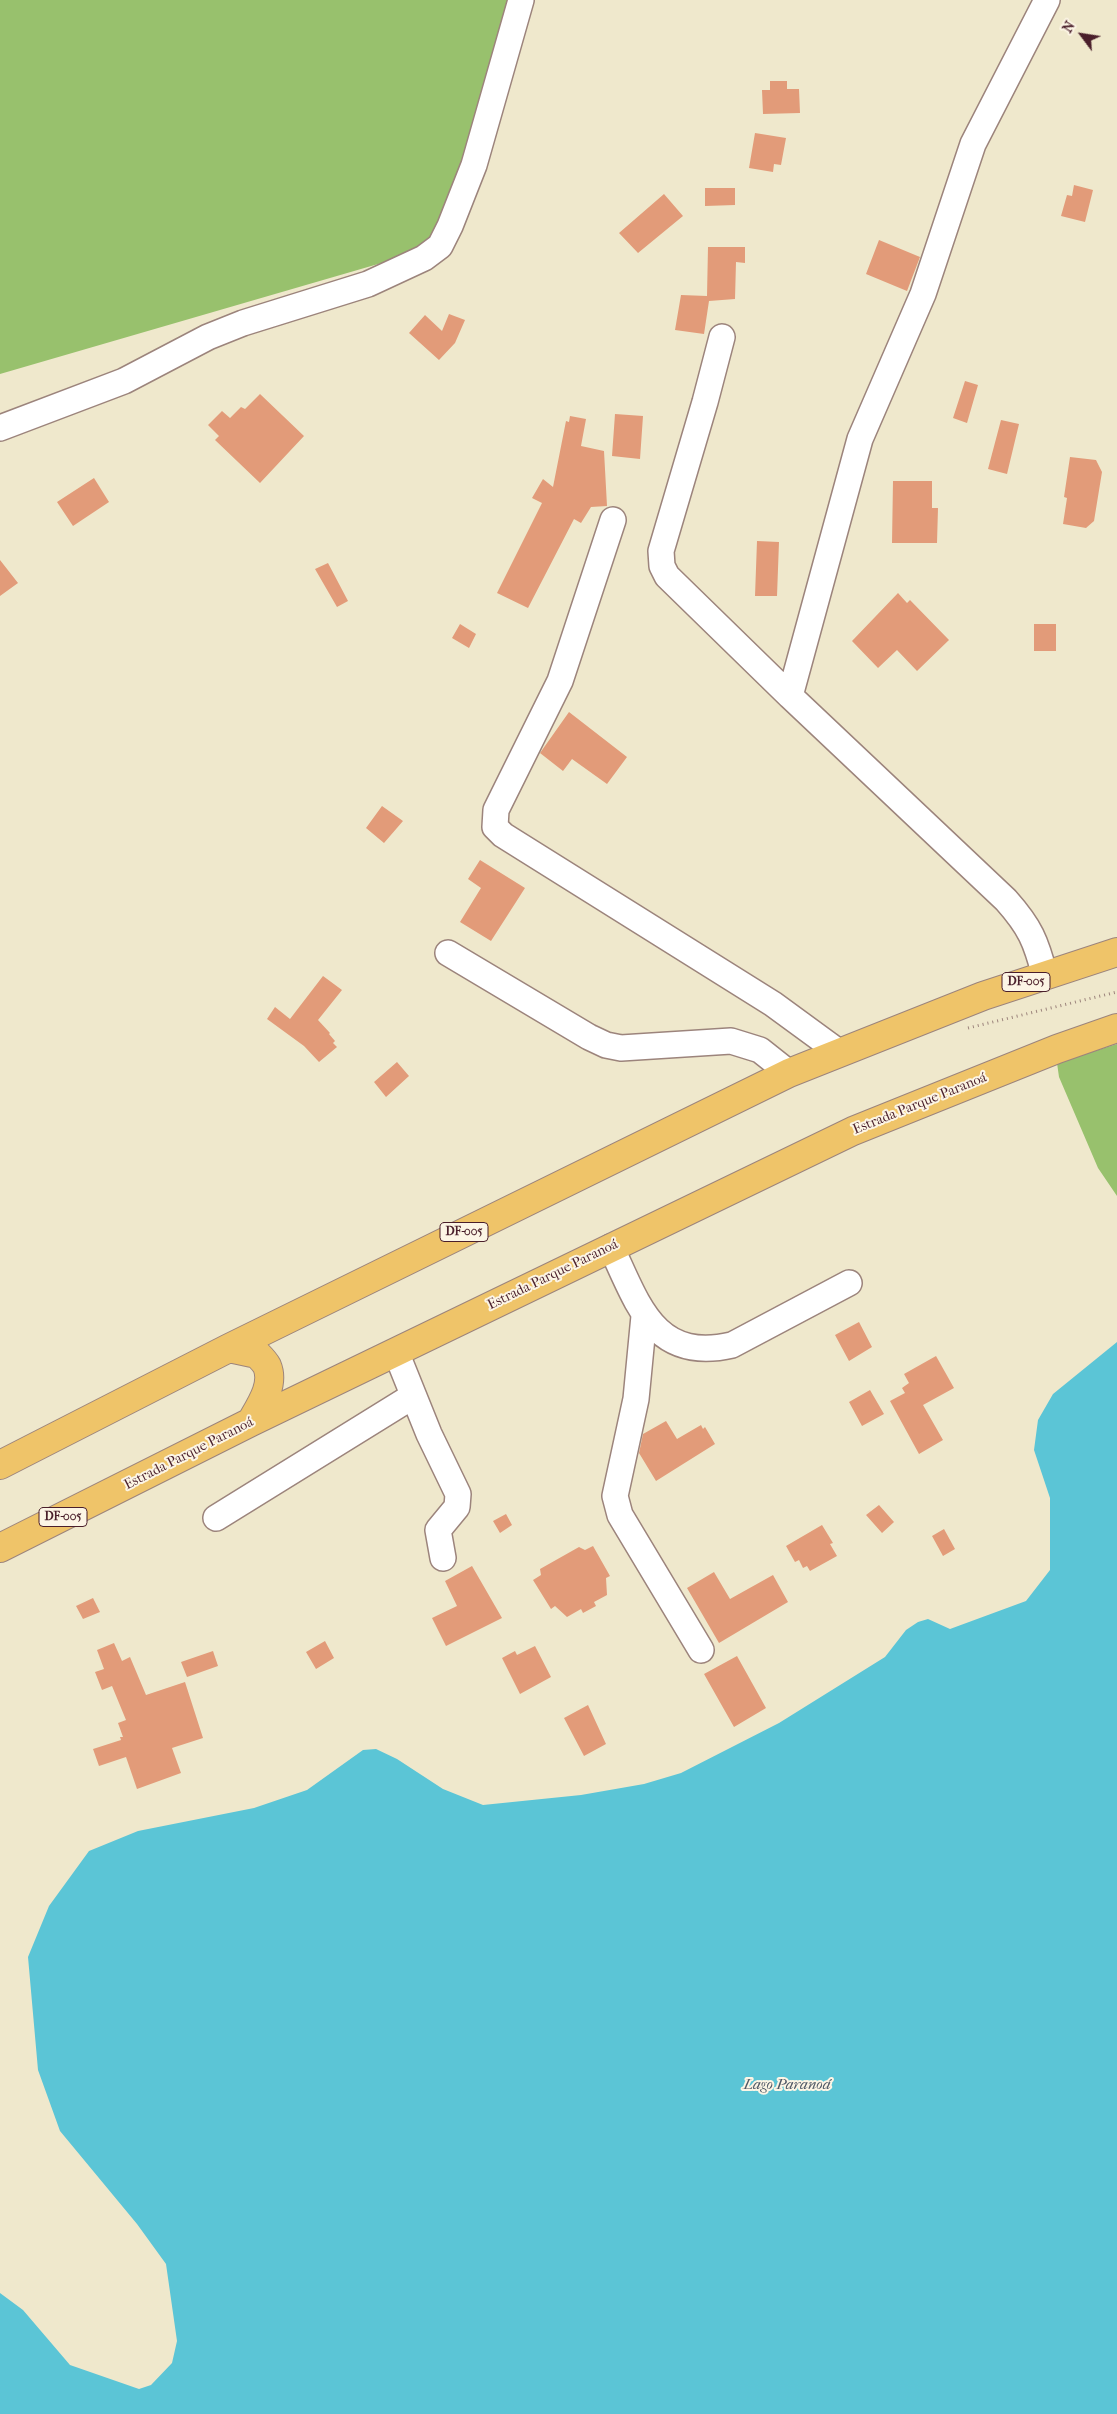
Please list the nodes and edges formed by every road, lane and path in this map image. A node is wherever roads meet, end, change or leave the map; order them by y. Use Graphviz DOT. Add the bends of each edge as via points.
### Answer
graph roads {
  1 [pos="521,0"];
  2 [pos="1047,0"];
  3 [pos="722,336"];
  4 [pos="0,428"];
  5 [pos="613,520"];
  6 [pos="790,696"];
  7 [pos="1117,952"];
  8 [pos="448,953"];
  9 [pos="1045,976"];
  10 [pos="1117,992"];
  11 [pos="968,1028"];
  12 [pos="1117,1028"];
  13 [pos="840,1052"];
  14 [pos="789,1073"];
  15 [pos="611,1247"];
  16 [pos="849,1283"];
  17 [pos="644,1316"];
  18 [pos="229,1348"];
  19 [pos="396,1352"];
  20 [pos="413,1396"];
  21 [pos="251,1422"];
  22 [pos="0,1464"];
  23 [pos="216,1518"];
  24 [pos="0,1548"];
  25 [pos="443,1558"];
  26 [pos="701,1650"];
  1 -- 4 [label="street" via="474,165 440,246 424,258 368,284 243,323 200,341 124,382"];
  2 -- 6 [label="street" via="973,144 923,294 860,439"];
  3 -- 6 [label="street" via="661,551 662,566 667,576"];
  5 -- 13 [label="street" via="560,681 496,810 495,827 772,1004"];
  6 -- 9 [label="street" via="1006,900 1033,935"];
  7 -- 9 [label="main road, DF-005"];
  8 -- 14 [label="street" via="589,1038 606,1045 621,1048 731,1041 760,1050"];
  9 -- 13 [label="main road, DF-005" via="983,996"];
  10 -- 11 [label="path"];
  12 -- 15 [label="main road, Estrada Parque Paranoá / DF-005" via="853,1131"];
  13 -- 14 [label="main road, DF-005"];
  14 -- 18 [label="main road, DF-005"];
  15 -- 17 [label="street"];
  15 -- 19 [label="main road, Estrada Parque Paranoá / DF-005"];
  16 -- 17 [label="street" via="732,1345 712,1349 676,1341 653,1327"];
  17 -- 26 [label="street" via="636,1399 615,1496 620,1515"];
  18 -- 21 [label="main road" via="257,1354 267,1366 265,1399"];
  18 -- 22 [label="main road, DF-005"];
  19 -- 20 [label="street"];
  19 -- 21 [label="main road, Estrada Parque Paranoá / DF-005"];
  20 -- 23 [label="street"];
  20 -- 25 [label="street" via="458,1494 457,1507 438,1530"];
  21 -- 24 [label="main road, Estrada Parque Paranoá / DF-005"];
}
